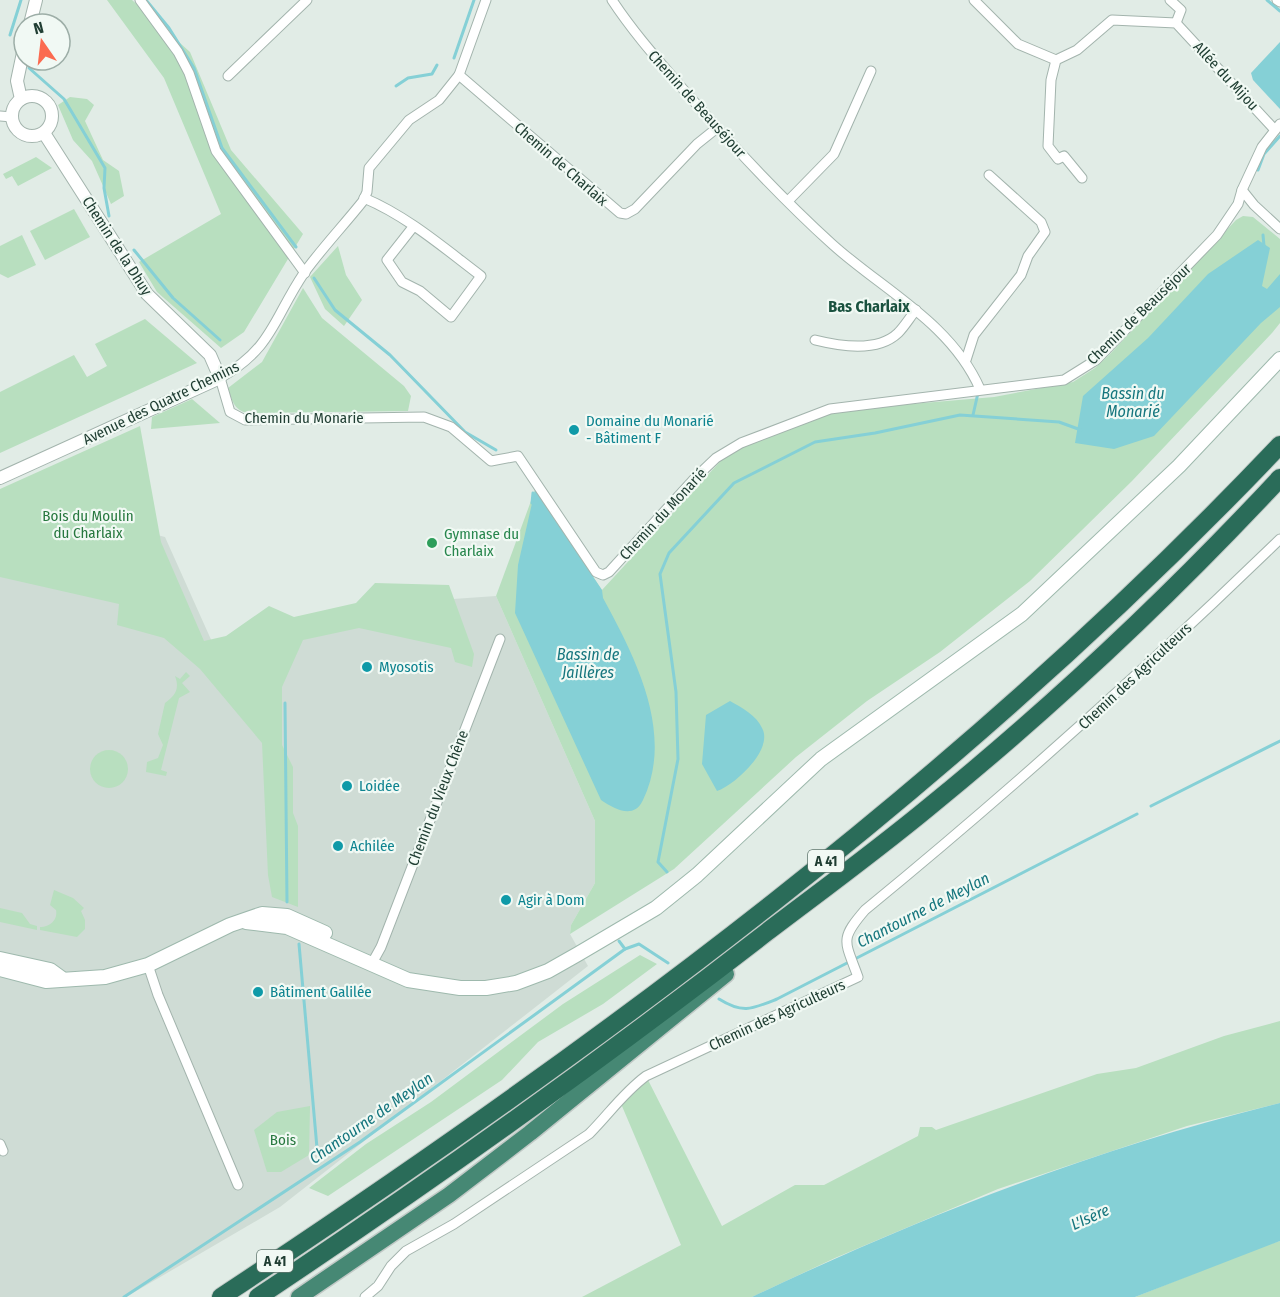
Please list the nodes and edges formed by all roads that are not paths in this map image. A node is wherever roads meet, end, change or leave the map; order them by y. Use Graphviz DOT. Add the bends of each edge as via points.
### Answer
graph roads {
  1 [pos="140,0"];
  2 [pos="307,0"];
  3 [pos="486,0"];
  4 [pos="612,0"];
  5 [pos="974,0"];
  6 [pos="1170,0"];
  7 [pos="1176,23"];
  8 [pos="1056,60"];
  9 [pos="871,71"];
  10 [pos="19,72"];
  11 [pos="459,75"];
  12 [pos="228,76"];
  13 [pos="21,99"];
  14 [pos="6,116"];
  15 [pos="1277,127"];
  16 [pos="717,128"];
  17 [pos="44,133"];
  18 [pos="989,175"];
  19 [pos="1082,177"];
  20 [pos="1242,190"];
  21 [pos="364,198"];
  22 [pos="789,200"];
  23 [pos="412,227"];
  24 [pos="1280,230"];
  25 [pos="304,273"];
  26 [pos="916,310"];
  27 [pos="814,340"];
  28 [pos="1280,358"];
  29 [pos="966,360"];
  30 [pos="220,378"];
  31 [pos="980,389"];
  32 [pos="415,417"];
  33 [pos="1280,445"];
  34 [pos="0,478"];
  35 [pos="1280,478"];
  36 [pos="1280,539"];
  37 [pos="500,639"];
  38 [pos="929,807"];
  39 [pos="0,959"];
  40 [pos="374,961"];
  41 [pos="148,965"];
  42 [pos="0,969"];
  43 [pos="61,978"];
  44 [pos="238,1185"];
  45 [pos="221,1297"];
  46 [pos="258,1297"];
  47 [pos="299,1297"];
  48 [pos="365,1297"];
  1 -- 25 [label="street" via="178,51 189,73 216,152"];
  2 -- 12 [label="street"];
  3 -- 11 [label="street, Avenue des Quatre Chemins"];
  4 -- 16 [label="street, Chemin de Beauséjour"];
  5 -- 8 [label="street" via="1018,44"];
  6 -- 7 [label="street, Allée du Mijou" via="1180,10"];
  7 -- 8 [label="street" via="1112,20 1077,50"];
  7 -- 15 [label="street, Allée du Mijou"];
  8 -- 19 [label="street" via="1051,80 1048,146 1058,159 1064,156"];
  9 -- 22 [label="street" via="834,154"];
  10 -- 13 [label="street"];
  11 -- 16 [label="street, Chemin de Charlaix" via="620,213 635,209 696,144"];
  11 -- 21 [label="street, Avenue des Quatre Chemins" via="439,100 409,120 369,168"];
  13 -- 14 [label="street"];
  13 -- 17 [label="street" via="38,96 50,106 52,120"];
  14 -- 17 [label="street" via="23,134"];
  15 -- 20 [label="street, Chemin de Beauséjour" via="1262,147"];
  16 -- 22 [label="street, Chemin de Beauséjour"];
  17 -- 30 [label="street, Chemin de la Dhuy" via="147,294 210,355"];
  18 -- 29 [label="street" via="1041,222 1045,232 1028,256 1021,275 975,335"];
  20 -- 24 [label="street"];
  20 -- 31 [label="street, Chemin de Beauséjour" via="1238,204 1217,235 1096,360 1064,380"];
  21 -- 23 [label="street"];
  21 -- 25 [label="street, Avenue des Quatre Chemins"];
  22 -- 26 [label="street, Chemin de Beauséjour" via="833,244"];
  23 -- 23 [label="street" via="481,276 451,316 402,282 387,260"];
  25 -- 30 [label="street, Avenue des Quatre Chemins" via="260,348"];
  26 -- 27 [label="street" via="897,334 884,342 844,347"];
  26 -- 29 [label="street, Chemin de Beauséjour"];
  28 -- 40 [label="main road" via="1172,473 1022,614 821,759 680,889 627,927 533,977 502,986 454,987 421,980"];
  29 -- 31 [label="street, Chemin de Beauséjour"];
  30 -- 32 [label="street, Chemin du Monarie" via="230,412 244,420"];
  30 -- 34 [label="street, Avenue des Quatre Chemins"];
  31 -- 32 [label="street, Chemin du Monarié" via="830,409 741,443 716,458 603,575 596,572 518,456 491,461 451,427 438,420"];
  33 -- 45 [label="highway, A 41" via="1021,695 837,852 512,1100"];
  35 -- 38 [label="highway, A 41" via="1119,638"];
  36 -- 48 [label="street, Chemin des Agriculteurs" via="1027,776 866,910 849,929 846,939 858,976 646,1076 619,1099 589,1134 454,1224 406,1251"];
  37 -- 40 [label="street, Chemin du Vieux Chêne"];
  38 -- 46 [label="highway, A 41" via="569,1082"];
  38 -- 47 [label="highway" via="530,1133 449,1195"];
  39 -- 43 [label="main road" via="50,970"];
  40 -- 41 [label="main road" via="286,916 262,914"];
  41 -- 43 [label="main road" via="105,977"];
  41 -- 44 [label="street"];
  42 -- 43 [label="main road" via="46,981"];
}
